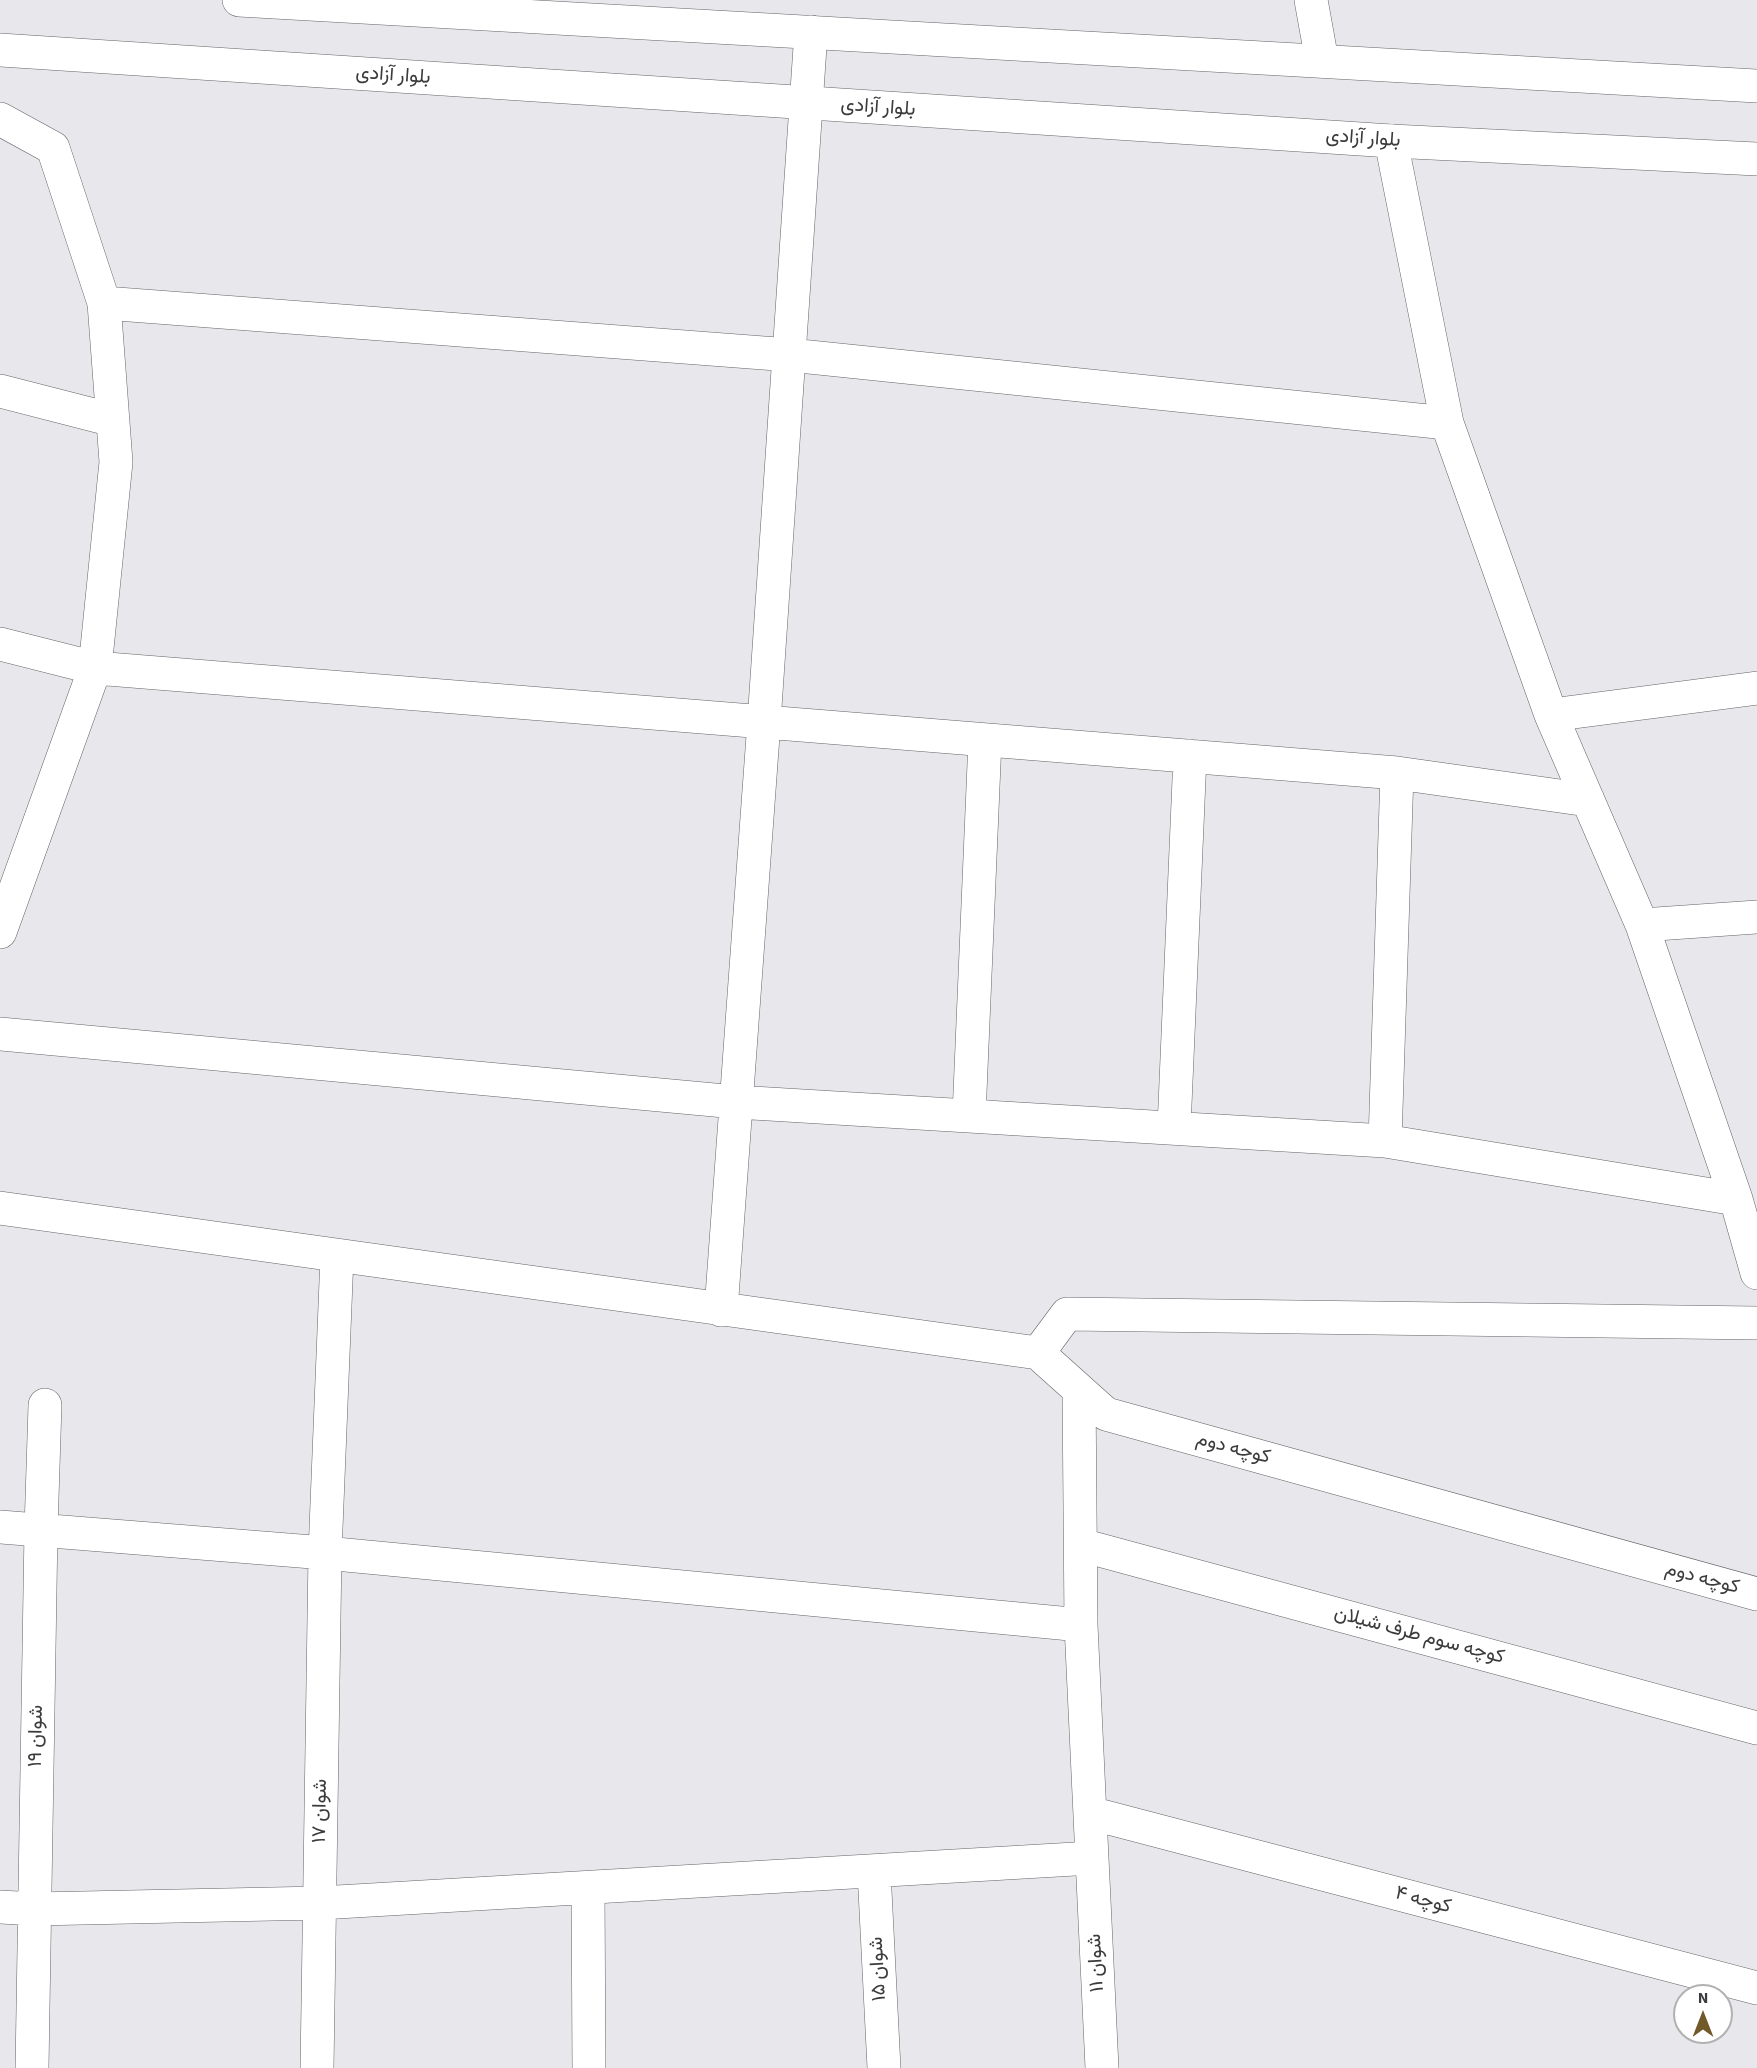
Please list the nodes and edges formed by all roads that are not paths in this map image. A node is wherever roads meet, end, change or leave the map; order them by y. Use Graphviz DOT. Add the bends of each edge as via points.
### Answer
graph roads {
  1 [pos="239,0"];
  2 [pos="1311,0"];
  3 [pos="811,32"];
  4 [pos="0,50"];
  5 [pos="1322,61"];
  6 [pos="1757,86"];
  7 [pos="808,103"];
  8 [pos="0,119"];
  9 [pos="1391,141"];
  10 [pos="1757,159"];
  11 [pos="104,303"];
  12 [pos="790,355"];
  13 [pos="0,391"];
  14 [pos="113,420"];
  15 [pos="1446,423"];
  16 [pos="0,644"];
  17 [pos="94,668"];
  18 [pos="1757,688"];
  19 [pos="1551,715"];
  20 [pos="764,722"];
  21 [pos="985,740"];
  22 [pos="1190,756"];
  23 [pos="1397,773"];
  24 [pos="1588,800"];
  25 [pos="1757,916"];
  26 [pos="1642,925"];
  27 [pos="0,929"];
  28 [pos="0,1034"];
  29 [pos="736,1102"];
  30 [pos="969,1116"];
  31 [pos="1174,1128"];
  32 [pos="1386,1141"];
  33 [pos="1736,1199"];
  34 [pos="0,1208"];
  35 [pos="337,1256"];
  36 [pos="1757,1273"];
  37 [pos="721,1310"];
  38 [pos="1757,1323"];
  39 [pos="1038,1353"];
  40 [pos="1079,1390"];
  41 [pos="45,1405"];
  42 [pos="0,1527"];
  43 [pos="41,1530"];
  44 [pos="1081,1545"];
  45 [pos="326,1553"];
  46 [pos="1757,1594"];
  47 [pos="1081,1625"];
  48 [pos="1757,1728"];
  49 [pos="1090,1813"];
  50 [pos="1092,1858"];
  51 [pos="874,1871"];
  52 [pos="588,1888"];
  53 [pos="320,1904"];
  54 [pos="0,1907"];
  55 [pos="34,1909"];
  56 [pos="1757,1988"];
  57 [pos="32,2068"];
  58 [pos="317,2068"];
  59 [pos="589,2068"];
  60 [pos="884,2068"];
  61 [pos="1102,2068"];
  1 -- 3 [label="street"];
  2 -- 5 [label="street"];
  3 -- 5 [label="street"];
  3 -- 7 [label="street"];
  4 -- 7 [label="street, بلوار آزادی"];
  5 -- 6 [label="street"];
  7 -- 9 [label="street, بلوار آزادی"];
  7 -- 12 [label="street"];
  8 -- 11 [label="street" via="53,148"];
  9 -- 10 [label="street, بلوار آزادی"];
  9 -- 15 [label="street"];
  11 -- 12 [label="street"];
  11 -- 14 [label="street"];
  12 -- 15 [label="street"];
  12 -- 20 [label="street"];
  13 -- 14 [label="street"];
  14 -- 17 [label="street" via="116,462"];
  15 -- 19 [label="street"];
  16 -- 17 [label="street"];
  17 -- 20 [label="street"];
  17 -- 27 [label="street"];
  18 -- 19 [label="street"];
  19 -- 24 [label="street"];
  20 -- 21 [label="street"];
  20 -- 29 [label="street"];
  21 -- 22 [label="street"];
  21 -- 30 [label="street"];
  22 -- 23 [label="street"];
  22 -- 31 [label="street"];
  23 -- 24 [label="street"];
  23 -- 32 [label="street"];
  24 -- 26 [label="street"];
  25 -- 26 [label="street"];
  26 -- 33 [label="street"];
  28 -- 29 [label="street"];
  29 -- 30 [label="street"];
  29 -- 37 [label="street"];
  30 -- 31 [label="street"];
  31 -- 32 [label="street"];
  32 -- 33 [label="street"];
  33 -- 36 [label="street"];
  34 -- 35 [label="street"];
  35 -- 37 [label="street"];
  35 -- 45 [label="street, شوان ۱۷"];
  37 -- 39 [label="street"];
  38 -- 39 [label="street" via="1066,1314"];
  39 -- 40 [label="street, کوچه دوم"];
  40 -- 44 [label="street, شوان ۱۱"];
  40 -- 46 [label="street, کوچه دوم" via="1106,1414"];
  41 -- 43 [label="street, شوان ۱۹"];
  42 -- 43 [label="street"];
  43 -- 45 [label="street"];
  43 -- 55 [label="street, شوان ۱۹"];
  44 -- 47 [label="street, شوان ۱۱"];
  44 -- 48 [label="street, کوچه سوم طرف شیلان"];
  45 -- 47 [label="street"];
  45 -- 53 [label="street, شوان ۱۷"];
  47 -- 49 [label="street, شوان ۱۱"];
  49 -- 50 [label="street, شوان ۱۱"];
  49 -- 56 [label="street, کوچه ۴"];
  50 -- 51 [label="street"];
  50 -- 61 [label="street, شوان ۱۱"];
  51 -- 52 [label="street"];
  51 -- 60 [label="street, شوان ۱۵"];
  52 -- 53 [label="street"];
  52 -- 59 [label="street"];
  53 -- 55 [label="street"];
  53 -- 58 [label="street, شوان ۱۷"];
  54 -- 55 [label="street"];
  55 -- 57 [label="street, شوان ۱۹"];
}
